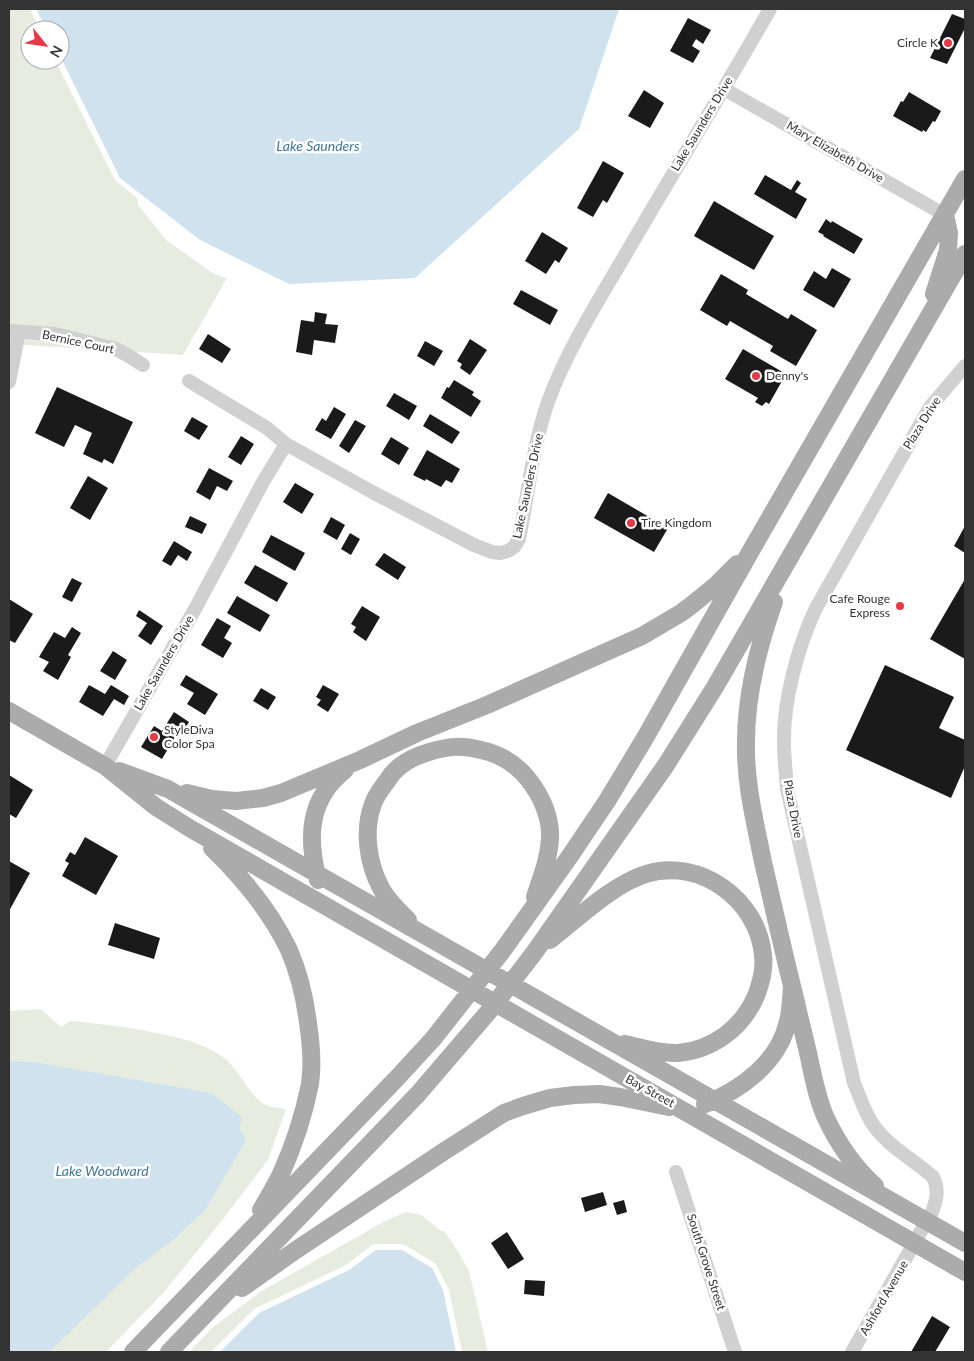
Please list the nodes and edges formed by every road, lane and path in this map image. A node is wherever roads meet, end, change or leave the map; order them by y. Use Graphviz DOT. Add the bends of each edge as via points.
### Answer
graph roads {
  1 [pos="770,9"];
  2 [pos="724,89"];
  3 [pos="965,179"];
  4 [pos="945,215"];
  5 [pos="965,254"];
  6 [pos="924,325"];
  7 [pos="14,331"];
  8 [pos="143,365"];
  9 [pos="962,374"];
  10 [pos="189,381"];
  11 [pos="9,382"];
  12 [pos="286,444"];
  13 [pos="753,548"];
  14 [pos="786,565"];
  15 [pos="9,711"];
  16 [pos="360,760"];
  17 [pos="105,766"];
  18 [pos="168,789"];
  19 [pos="191,829"];
  20 [pos="316,874"];
  21 [pos="334,911"];
  22 [pos="529,914"];
  23 [pos="422,935"];
  24 [pos="534,953"];
  25 [pos="792,986"];
  26 [pos="609,1041"];
  27 [pos="714,1101"];
  28 [pos="686,1111"];
  29 [pos="676,1172"];
  30 [pos="894,1203"];
  31 [pos="927,1222"];
  32 [pos="249,1232"];
  33 [pos="916,1243"];
  34 [pos="965,1243"];
  35 [pos="965,1272"];
  36 [pos="206,1315"];
  37 [pos="133,1352"];
  38 [pos="169,1352"];
  39 [pos="735,1352"];
  40 [pos="852,1352"];
  1 -- 2 [label="street, Lake Saunders Drive"];
  2 -- 4 [label="street, Mary Elizabeth Drive"];
  2 -- 12 [label="street, Lake Saunders Drive" via="598,302 556,382 538,438 519,539 514,547 500,553 474,545"];
  3 -- 4 [label="main road"];
  4 -- 6 [label="main road" via="948,250"];
  4 -- 13 [label="main road"];
  5 -- 6 [label="main road"];
  6 -- 14 [label="main road"];
  7 -- 8 [label="street, Bernice Court" via="55,334 116,349"];
  7 -- 11 [label="street"];
  9 -- 31 [label="street, Plaza Drive" via="930,407 816,608 805,632 792,683 784,741 788,789 854,1083 874,1127 933,1177 938,1192"];
  10 -- 12 [label="street" via="267,428"];
  12 -- 17 [label="street, Lake Saunders Drive"];
  13 -- 16 [label="main road" via="681,614 642,636"];
  13 -- 22 [label="main road" via="646,738"];
  14 -- 24 [label="main road" via="666,765"];
  14 -- 25 [label="main road" via="754,667 748,704 746,775"];
  15 -- 17 [label="main road"];
  16 -- 18 [label="main road" via="263,798 212,799"];
  16 -- 20 [label="main road" via="326,788 318,803 312,832"];
  17 -- 18 [label="main road"];
  17 -- 19 [label="main road" via="156,807"];
  18 -- 20 [label="main road, Bay Street"];
  19 -- 21 [label="main road, Bay Street"];
  19 -- 32 [label="main road" via="244,882 277,928 289,950 306,1005 311,1064 302,1117 280,1175"];
  20 -- 21 [label="main road" via="326,901"];
  20 -- 23 [label="main road, Bay Street"];
  21 -- 28 [label="main road, Bay Street"];
  22 -- 23 [label="main road" via="547,860 550,836 545,810 534,786 515,765 495,754 471,747 443,748 420,755 397,768 377,794 370,816 369,854 374,872 382,890"];
  22 -- 32 [label="main road" via="433,1039"];
  23 -- 26 [label="main road, Bay Street"];
  24 -- 26 [label="main road" via="606,895 652,872 676,871 707,878 720,885 745,908 761,943 763,970 752,1004 735,1027 709,1045 676,1053"];
  24 -- 36 [label="main road" via="418,1094"];
  25 -- 27 [label="main road" via="791,1008 781,1041 755,1075"];
  25 -- 30 [label="main road" via="816,1092 825,1115 847,1155"];
  26 -- 27 [label="main road, Bay Street"];
  27 -- 28 [label="main road"];
  27 -- 30 [label="main road, Bay Street"];
  28 -- 33 [label="main road, Bay Street"];
  28 -- 36 [label="main road" via="620,1097 574,1094 504,1113 296,1250"];
  29 -- 39 [label="street, South Grove Street"];
  30 -- 31 [label="main road, Bay Street"];
  31 -- 33 [label="street, Plaza Drive"];
  31 -- 34 [label="main road, Bay Street"];
  32 -- 37 [label="main road"];
  33 -- 35 [label="main road, Bay Street"];
  33 -- 40 [label="street, Ashford Avenue"];
  36 -- 38 [label="main road"];
}
